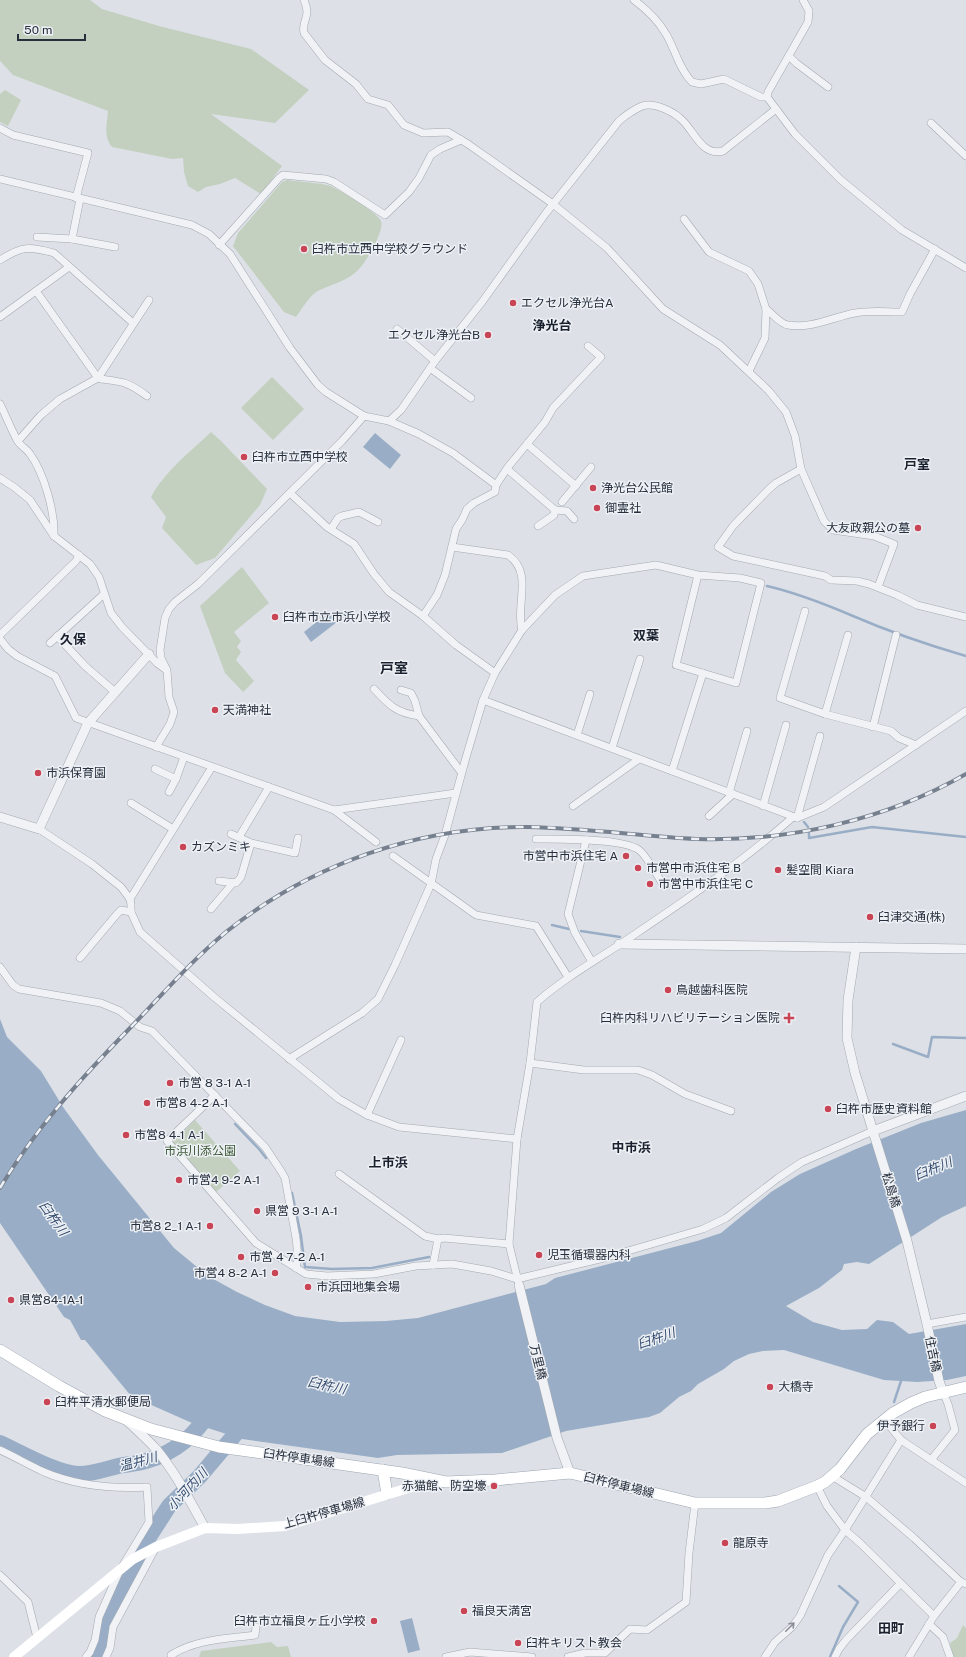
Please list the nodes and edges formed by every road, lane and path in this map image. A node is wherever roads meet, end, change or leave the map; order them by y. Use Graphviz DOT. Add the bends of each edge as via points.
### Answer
graph roads {
  1 [pos="304,0"];
  2 [pos="634,0"];
  3 [pos="804,0"];
  4 [pos="789,56"];
  5 [pos="828,87"];
  6 [pos="767,97"];
  7 [pos="776,109"];
  8 [pos="931,123"];
  9 [pos="0,128"];
  10 [pos="461,140"];
  11 [pos="966,156"];
  12 [pos="0,179"];
  13 [pos="78,199"];
  14 [pos="553,204"];
  15 [pos="684,219"];
  16 [pos="37,237"];
  17 [pos="72,239"];
  18 [pos="219,245"];
  19 [pos="115,246"];
  20 [pos="935,249"];
  21 [pos="0,260"];
  22 [pos="69,266"];
  23 [pos="966,268"];
  24 [pos="36,291"];
  25 [pos="149,300"];
  26 [pos="766,308"];
  27 [pos="0,317"];
  28 [pos="133,323"];
  29 [pos="397,329"];
  30 [pos="588,346"];
  31 [pos="433,364"];
  32 [pos="749,371"];
  33 [pos="98,378"];
  34 [pos="147,396"];
  35 [pos="471,398"];
  36 [pos="0,404"];
  37 [pos="364,416"];
  38 [pos="389,421"];
  39 [pos="18,442"];
  40 [pos="527,444"];
  41 [pos="591,468"];
  42 [pos="507,469"];
  43 [pos="801,469"];
  44 [pos="0,478"];
  45 [pos="496,485"];
  46 [pos="576,486"];
  47 [pos="290,493"];
  48 [pos="562,502"];
  49 [pos="555,510"];
  50 [pos="574,519"];
  51 [pos="378,522"];
  52 [pos="538,526"];
  53 [pos="331,530"];
  54 [pos="54,536"];
  55 [pos="452,547"];
  56 [pos="79,555"];
  57 [pos="698,575"];
  58 [pos="878,587"];
  59 [pos="104,594"];
  60 [pos="805,610"];
  61 [pos="424,616"];
  62 [pos="966,617"];
  63 [pos="522,630"];
  64 [pos="0,635"];
  65 [pos="848,635"];
  66 [pos="57,636"];
  67 [pos="896,636"];
  68 [pos="0,639"];
  69 [pos="50,643"];
  70 [pos="149,654"];
  71 [pos="640,659"];
  72 [pos="167,670"];
  73 [pos="496,673"];
  74 [pos="703,673"];
  75 [pos="374,689"];
  76 [pos="401,690"];
  77 [pos="115,692"];
  78 [pos="590,694"];
  79 [pos="483,700"];
  80 [pos="966,711"];
  81 [pos="825,714"];
  82 [pos="419,716"];
  83 [pos="88,723"];
  84 [pos="786,725"];
  85 [pos="873,727"];
  86 [pos="747,731"];
  87 [pos="577,735"];
  88 [pos="820,736"];
  89 [pos="916,745"];
  90 [pos="156,747"];
  91 [pos="612,748"];
  92 [pos="184,757"];
  93 [pos="639,759"];
  94 [pos="212,767"];
  95 [pos="156,769"];
  96 [pos="672,771"];
  97 [pos="461,772"];
  98 [pos="176,780"];
  99 [pos="269,787"];
  100 [pos="169,792"];
  101 [pos="456,793"];
  102 [pos="731,794"];
  103 [pos="131,803"];
  104 [pos="573,806"];
  105 [pos="763,806"];
  106 [pos="334,810"];
  107 [pos="709,816"];
  108 [pos="0,817"];
  109 [pos="795,818"];
  110 [pos="38,829"];
  111 [pos="173,829"];
  112 [pos="232,834"];
  113 [pos="239,837"];
  114 [pos="298,838"];
  115 [pos="536,838"];
  116 [pos="586,840"];
  117 [pos="376,842"];
  118 [pos="251,844"];
  119 [pos="393,856"];
  120 [pos="219,881"];
  121 [pos="662,882"];
  122 [pos="234,883"];
  123 [pos="431,884"];
  124 [pos="130,899"];
  125 [pos="211,909"];
  126 [pos="131,912"];
  127 [pos="619,944"];
  128 [pos="856,948"];
  129 [pos="966,949"];
  130 [pos="80,958"];
  131 [pos="592,962"];
  132 [pos="0,967"];
  133 [pos="568,977"];
  134 [pos="402,1040"];
  135 [pos="289,1059"];
  136 [pos="530,1063"];
  137 [pos="215,1095"];
  138 [pos="966,1096"];
  139 [pos="731,1110"];
  140 [pos="367,1115"];
  141 [pos="874,1135"];
  142 [pos="517,1139"];
  143 [pos="338,1174"];
  144 [pos="438,1239"];
  145 [pos="509,1244"];
  146 [pos="434,1265"];
  147 [pos="296,1268"];
  148 [pos="518,1282"];
  149 [pos="966,1317"];
  150 [pos="928,1326"];
  151 [pos="0,1350"];
  152 [pos="966,1387"];
  153 [pos="943,1392"];
  154 [pos="884,1419"];
  155 [pos="126,1420"];
  156 [pos="901,1440"];
  157 [pos="0,1450"];
  158 [pos="931,1460"];
  159 [pos="383,1470"];
  160 [pos="570,1473"];
  161 [pos="832,1476"];
  162 [pos="446,1482"];
  163 [pos="966,1483"];
  164 [pos="816,1486"];
  165 [pos="387,1494"];
  166 [pos="866,1497"];
  167 [pos="695,1503"];
  168 [pos="205,1528"];
  169 [pos="845,1530"];
  170 [pos="156,1547"];
  171 [pos="120,1570"];
  172 [pos="0,1575"];
  173 [pos="963,1583"];
  174 [pos="900,1584"];
  175 [pos="934,1616"];
  176 [pos="929,1624"];
  177 [pos="256,1627"];
  178 [pos="37,1638"];
  179 [pos="14,1657"];
  180 [pos="86,1657"];
  181 [pos="106,1657"];
  182 [pos="172,1657"];
  183 [pos="446,1657"];
  184 [pos="532,1657"];
  185 [pos="568,1657"];
  186 [pos="765,1657"];
  187 [pos="835,1657"];
  188 [pos="910,1657"];
  189 [pos="950,1657"];
  1 -- 10 [label="street" via="308,11 304,33 326,60 356,84 368,98 388,105 404,125 423,133 448,132"];
  2 -- 6 [label="street" via="649,12 666,34 692,82 701,84 724,79 761,97"];
  3 -- 4 [label="street" via="809,11 808,22"];
  4 -- 5 [label="street"];
  4 -- 6 [label="street"];
  6 -- 7 [label="street"];
  7 -- 14 [label="street" via="723,151 716,153 702,146 683,121 671,112 658,106 644,106 628,113 619,122"];
  7 -- 20 [label="street" via="795,134 841,180 902,230"];
  8 -- 11 [label="street"];
  9 -- 13 [label="street" via="13,134 88,153"];
  10 -- 14 [label="street"];
  10 -- 18 [label="street" via="431,155 409,192 385,215 334,182 283,175"];
  12 -- 13 [label="street"];
  13 -- 17 [label="street"];
  13 -- 18 [label="street" via="192,225 209,234"];
  14 -- 31 [label="street"];
  14 -- 32 [label="street" via="607,248 663,309 711,339"];
  15 -- 26 [label="street" via="709,252 749,271 758,284"];
  16 -- 17 [label="street"];
  17 -- 19 [label="street"];
  18 -- 37 [label="street" via="230,254 310,377 326,392"];
  20 -- 23 [label="street"];
  20 -- 26 [label="street" via="902,312 878,310 808,325 788,325"];
  21 -- 22 [label="street" via="22,248 40,249 54,253"];
  22 -- 24 [label="street"];
  22 -- 28 [label="street"];
  24 -- 27 [label="street"];
  24 -- 33 [label="street"];
  25 -- 28 [label="street"];
  26 -- 32 [label="street" via="764,338"];
  28 -- 33 [label="street"];
  29 -- 31 [label="street"];
  30 -- 40 [label="street" via="601,357 553,408"];
  31 -- 35 [label="street"];
  31 -- 38 [label="street" via="401,410"];
  32 -- 43 [label="street" via="779,401 786,412 795,436"];
  33 -- 34 [label="street" via="125,382"];
  33 -- 39 [label="street" via="60,399 41,415"];
  36 -- 39 [label="street"];
  37 -- 38 [label="street"];
  37 -- 47 [label="street"];
  38 -- 45 [label="street" via="453,453"];
  39 -- 54 [label="street" via="29,452 43,476"];
  40 -- 42 [label="street"];
  40 -- 46 [label="street"];
  41 -- 46 [label="street"];
  42 -- 45 [label="street"];
  42 -- 49 [label="street"];
  43 -- 58 [label="street" via="824,521 833,530 874,536 894,544"];
  43 -- 58 [label="street" via="768,490 733,526 718,547 733,556 747,560 825,576 831,580 857,581"];
  44 -- 54 [label="street" via="30,500"];
  45 -- 55 [label="street" via="495,492 467,509 456,529"];
  46 -- 48 [label="street"];
  47 -- 53 [label="street"];
  47 -- 72 [label="street" via="198,584 169,609 160,650"];
  49 -- 50 [label="street" via="567,511"];
  49 -- 52 [label="street" via="554,515"];
  51 -- 53 [label="street" via="359,512 338,518"];
  53 -- 61 [label="street" via="354,544 389,592"];
  54 -- 56 [label="street"];
  55 -- 61 [label="street" via="445,575"];
  55 -- 63 [label="street" via="508,556 515,560 522,574"];
  56 -- 59 [label="street" via="97,574"];
  56 -- 64 [label="street" via="76,561"];
  57 -- 63 [label="street" via="656,565 583,576 555,595"];
  57 -- 74 [label="street" via="676,665"];
  57 -- 74 [label="street" via="740,578 761,583 736,683"];
  58 -- 62 [label="street" via="917,604"];
  59 -- 66 [label="street"];
  59 -- 70 [label="street" via="112,613 122,627"];
  60 -- 81 [label="street" via="780,698"];
  61 -- 73 [label="street" via="456,645"];
  63 -- 73 [label="street"];
  65 -- 81 [label="street"];
  66 -- 69 [label="street"];
  66 -- 77 [label="street" via="85,666"];
  67 -- 85 [label="street"];
  68 -- 83 [label="street" via="17,656 55,676 76,718"];
  70 -- 72 [label="street"];
  70 -- 77 [label="street"];
  71 -- 91 [label="street"];
  72 -- 90 [label="street" via="169,697 174,712"];
  73 -- 79 [label="street"];
  74 -- 96 [label="street"];
  75 -- 82 [label="street" via="395,709"];
  76 -- 82 [label="street" via="411,693"];
  77 -- 83 [label="street"];
  78 -- 87 [label="street"];
  79 -- 87 [label="street"];
  79 -- 97 [label="street"];
  80 -- 89 [label="street"];
  81 -- 85 [label="street"];
  82 -- 97 [label="street"];
  83 -- 90 [label="street"];
  83 -- 110 [label="street"];
  84 -- 105 [label="street"];
  85 -- 89 [label="street" via="891,731 899,738"];
  86 -- 102 [label="street"];
  87 -- 91 [label="street"];
  88 -- 109 [label="street"];
  89 -- 109 [label="street" via="824,807"];
  90 -- 92 [label="street"];
  91 -- 93 [label="street"];
  92 -- 94 [label="street"];
  92 -- 98 [label="street"];
  93 -- 96 [label="street"];
  93 -- 104 [label="street"];
  94 -- 99 [label="street"];
  94 -- 111 [label="street"];
  95 -- 98 [label="street"];
  96 -- 102 [label="street"];
  97 -- 101 [label="street"];
  98 -- 100 [label="street"];
  99 -- 106 [label="street"];
  99 -- 113 [label="street"];
  101 -- 106 [label="street"];
  101 -- 123 [label="street"];
  102 -- 105 [label="street"];
  102 -- 107 [label="street"];
  103 -- 111 [label="street"];
  105 -- 109 [label="street"];
  106 -- 117 [label="street"];
  108 -- 110 [label="street"];
  109 -- 127 [label="street" via="703,887"];
  110 -- 124 [label="street" via="92,864 121,887"];
  111 -- 124 [label="street"];
  112 -- 113 [label="street"];
  113 -- 118 [label="street"];
  114 -- 118 [label="street" via="295,853"];
  115 -- 116 [label="street"];
  116 -- 121 [label="street" via="629,845 640,850"];
  116 -- 131 [label="street" via="568,914 575,933"];
  118 -- 122 [label="street" via="241,877"];
  119 -- 123 [label="street"];
  120 -- 122 [label="street"];
  122 -- 125 [label="street"];
  123 -- 133 [label="street" via="476,915 536,926"];
  123 -- 135 [label="street" via="378,999 362,1013"];
  124 -- 126 [label="street"];
  126 -- 130 [label="street" via="121,910"];
  126 -- 135 [label="street" via="140,932"];
  127 -- 128 [label="street"];
  127 -- 131 [label="street"];
  128 -- 129 [label="street"];
  128 -- 141 [label="street, 松島橋" via="848,1000 847,1038"];
  131 -- 133 [label="street"];
  132 -- 137 [label="street" via="19,990 101,1003 120,1011 140,1028 152,1031"];
  133 -- 136 [label="street" via="537,1002"];
  134 -- 140 [label="street"];
  135 -- 140 [label="street" via="339,1099"];
  136 -- 139 [label="street" via="584,1070 638,1070 685,1094"];
  136 -- 142 [label="street"];
  137 -- 147 [label="street" via="266,1147 285,1178 296,1238"];
  137 -- 147 [label="street" via="167,1141 256,1243"];
  138 -- 141 [label="street"];
  140 -- 142 [label="street" via="399,1127"];
  141 -- 148 [label="street" via="802,1162 726,1218 703,1229"];
  141 -- 150 [label="street, 松島橋" via="907,1241"];
  142 -- 145 [label="street"];
  143 -- 144 [label="street" via="425,1236"];
  144 -- 145 [label="street"];
  144 -- 146 [label="street"];
  145 -- 148 [label="street"];
  146 -- 147 [label="street" via="374,1274 327,1276 306,1274"];
  146 -- 148 [label="street" via="452,1264 491,1271"];
  148 -- 160 [label="street, 万里橋" via="557,1438"];
  149 -- 150 [label="street"];
  150 -- 153 [label="street, 住吉橋"];
  151 -- 155 [label="main road" via="59,1386"];
  152 -- 153 [label="main road, 臼杵停車場線"];
  153 -- 154 [label="main road, 臼杵停車場線" via="911,1403"];
  153 -- 158 [label="street" via="955,1430"];
  154 -- 156 [label="street"];
  154 -- 161 [label="main road, 臼杵停車場線" via="867,1434"];
  155 -- 159 [label="main road, 臼杵停車場線" via="174,1437 219,1447"];
  155 -- 168 [label="street" via="156,1449 169,1466"];
  156 -- 158 [label="street"];
  156 -- 166 [label="street"];
  157 -- 171 [label="street" via="45,1472 76,1483 108,1487 148,1487 149,1522"];
  158 -- 163 [label="street"];
  159 -- 162 [label="main road, 臼杵停車場線"];
  159 -- 165 [label="main road"];
  160 -- 162 [label="main road, 臼杵停車場線"];
  160 -- 167 [label="main road, 臼杵停車場線"];
  161 -- 164 [label="main road, 臼杵停車場線"];
  161 -- 166 [label="street"];
  162 -- 165 [label="main road, 上臼杵停車場線" via="418,1485"];
  164 -- 167 [label="main road, 臼杵停車場線" via="778,1501 765,1503"];
  164 -- 169 [label="street"];
  165 -- 168 [label="main road, 上臼杵停車場線" via="285,1526 238,1530"];
  166 -- 169 [label="street"];
  166 -- 173 [label="street"];
  167 -- 185 [label="street" via="686,1602 647,1630 630,1629 605,1652"];
  168 -- 170 [label="main road, 上臼杵停車場線"];
  169 -- 174 [label="street"];
  186 -- 169 [label="street, one-way" via="775,1642 800,1616 828,1555"];
  170 -- 171 [label="main road, 上臼杵停車場線" via="132,1559"];
  170 -- 181 [label="street" via="113,1627"];
  171 -- 178 [label="main road"];
  171 -- 180 [label="street" via="99,1617 95,1640"];
  172 -- 178 [label="street" via="28,1602"];
  173 -- 175 [label="street"];
  174 -- 175 [label="street"];
  174 -- 187 [label="street" via="846,1640"];
  175 -- 176 [label="street"];
  176 -- 188 [label="street"];
  176 -- 189 [label="street" via="943,1637"];
  177 -- 182 [label="street" via="255,1635 200,1642 182,1648 171,1655"];
  178 -- 179 [label="main road"];
  183 -- 184 [label="street" via="470,1652"];
}
